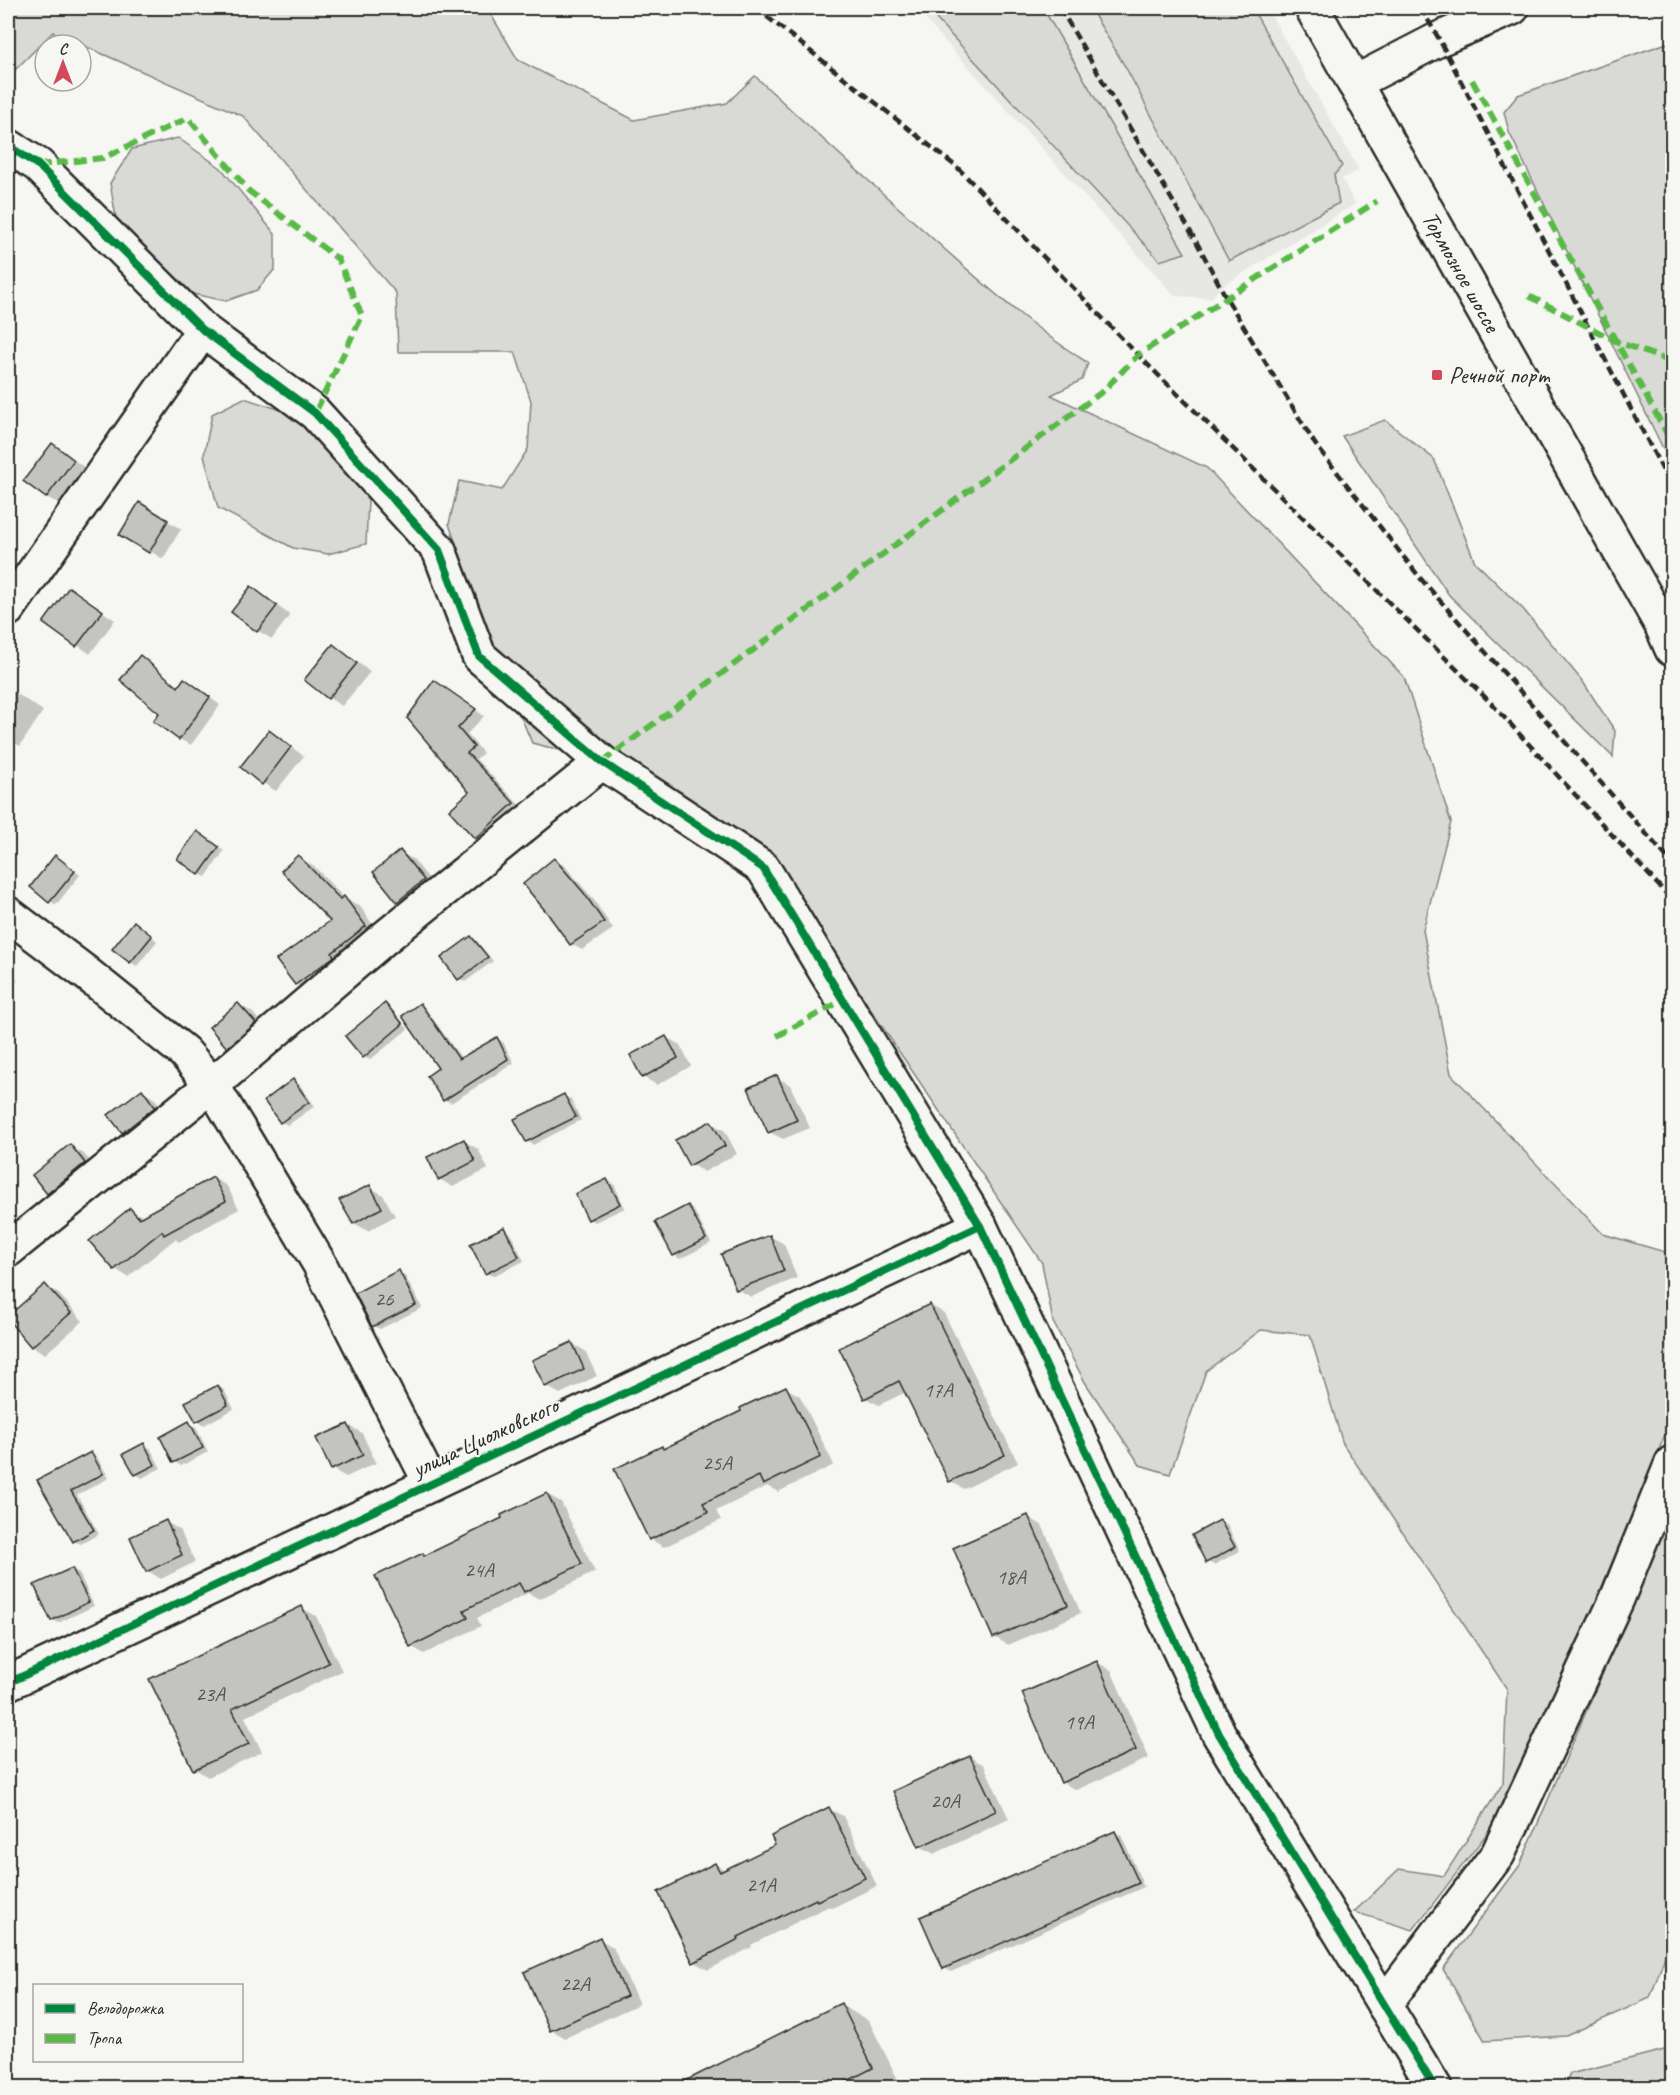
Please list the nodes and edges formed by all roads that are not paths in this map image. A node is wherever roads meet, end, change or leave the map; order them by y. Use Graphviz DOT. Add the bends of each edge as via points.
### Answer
graph roads {
  1 [pos="1312,8"];
  2 [pos="1512,8"];
  3 [pos="1354,82"];
  4 [pos="8,146"];
  5 [pos="203,330"];
  6 [pos="8,609"];
  7 [pos="1672,649"];
  8 [pos="602,762"];
  9 [pos="8,914"];
  10 [pos="212,1085"];
  11 [pos="980,1226"];
  12 [pos="8,1250"];
  13 [pos="1672,1463"];
  14 [pos="430,1484"];
  15 [pos="8,1683"];
  16 [pos="1384,2005"];
  17 [pos="1435,2088"];
  1 -- 3 [label="street, Тормозное шоссе"];
  2 -- 3 [label="street"];
  3 -- 7 [label="street, Тормозное шоссе"];
  4 -- 5 [label="street" via="38,165"];
  5 -- 6 [label="street"];
  5 -- 8 [label="street" via="315,413 439,550 479,656"];
  8 -- 10 [label="street" via="382,940"];
  8 -- 11 [label="street" via="763,868"];
  9 -- 10 [label="street" via="184,1052"];
  10 -- 12 [label="street"];
  10 -- 14 [label="street" via="319,1263"];
  11 -- 14 [label="street, улица Циолковского"];
  11 -- 16 [label="street" via="1219,1734"];
  13 -- 16 [label="street" via="1617,1599 1498,1854"];
  14 -- 15 [label="street, улица Циолковского"];
  16 -- 17 [label="street"];
}
